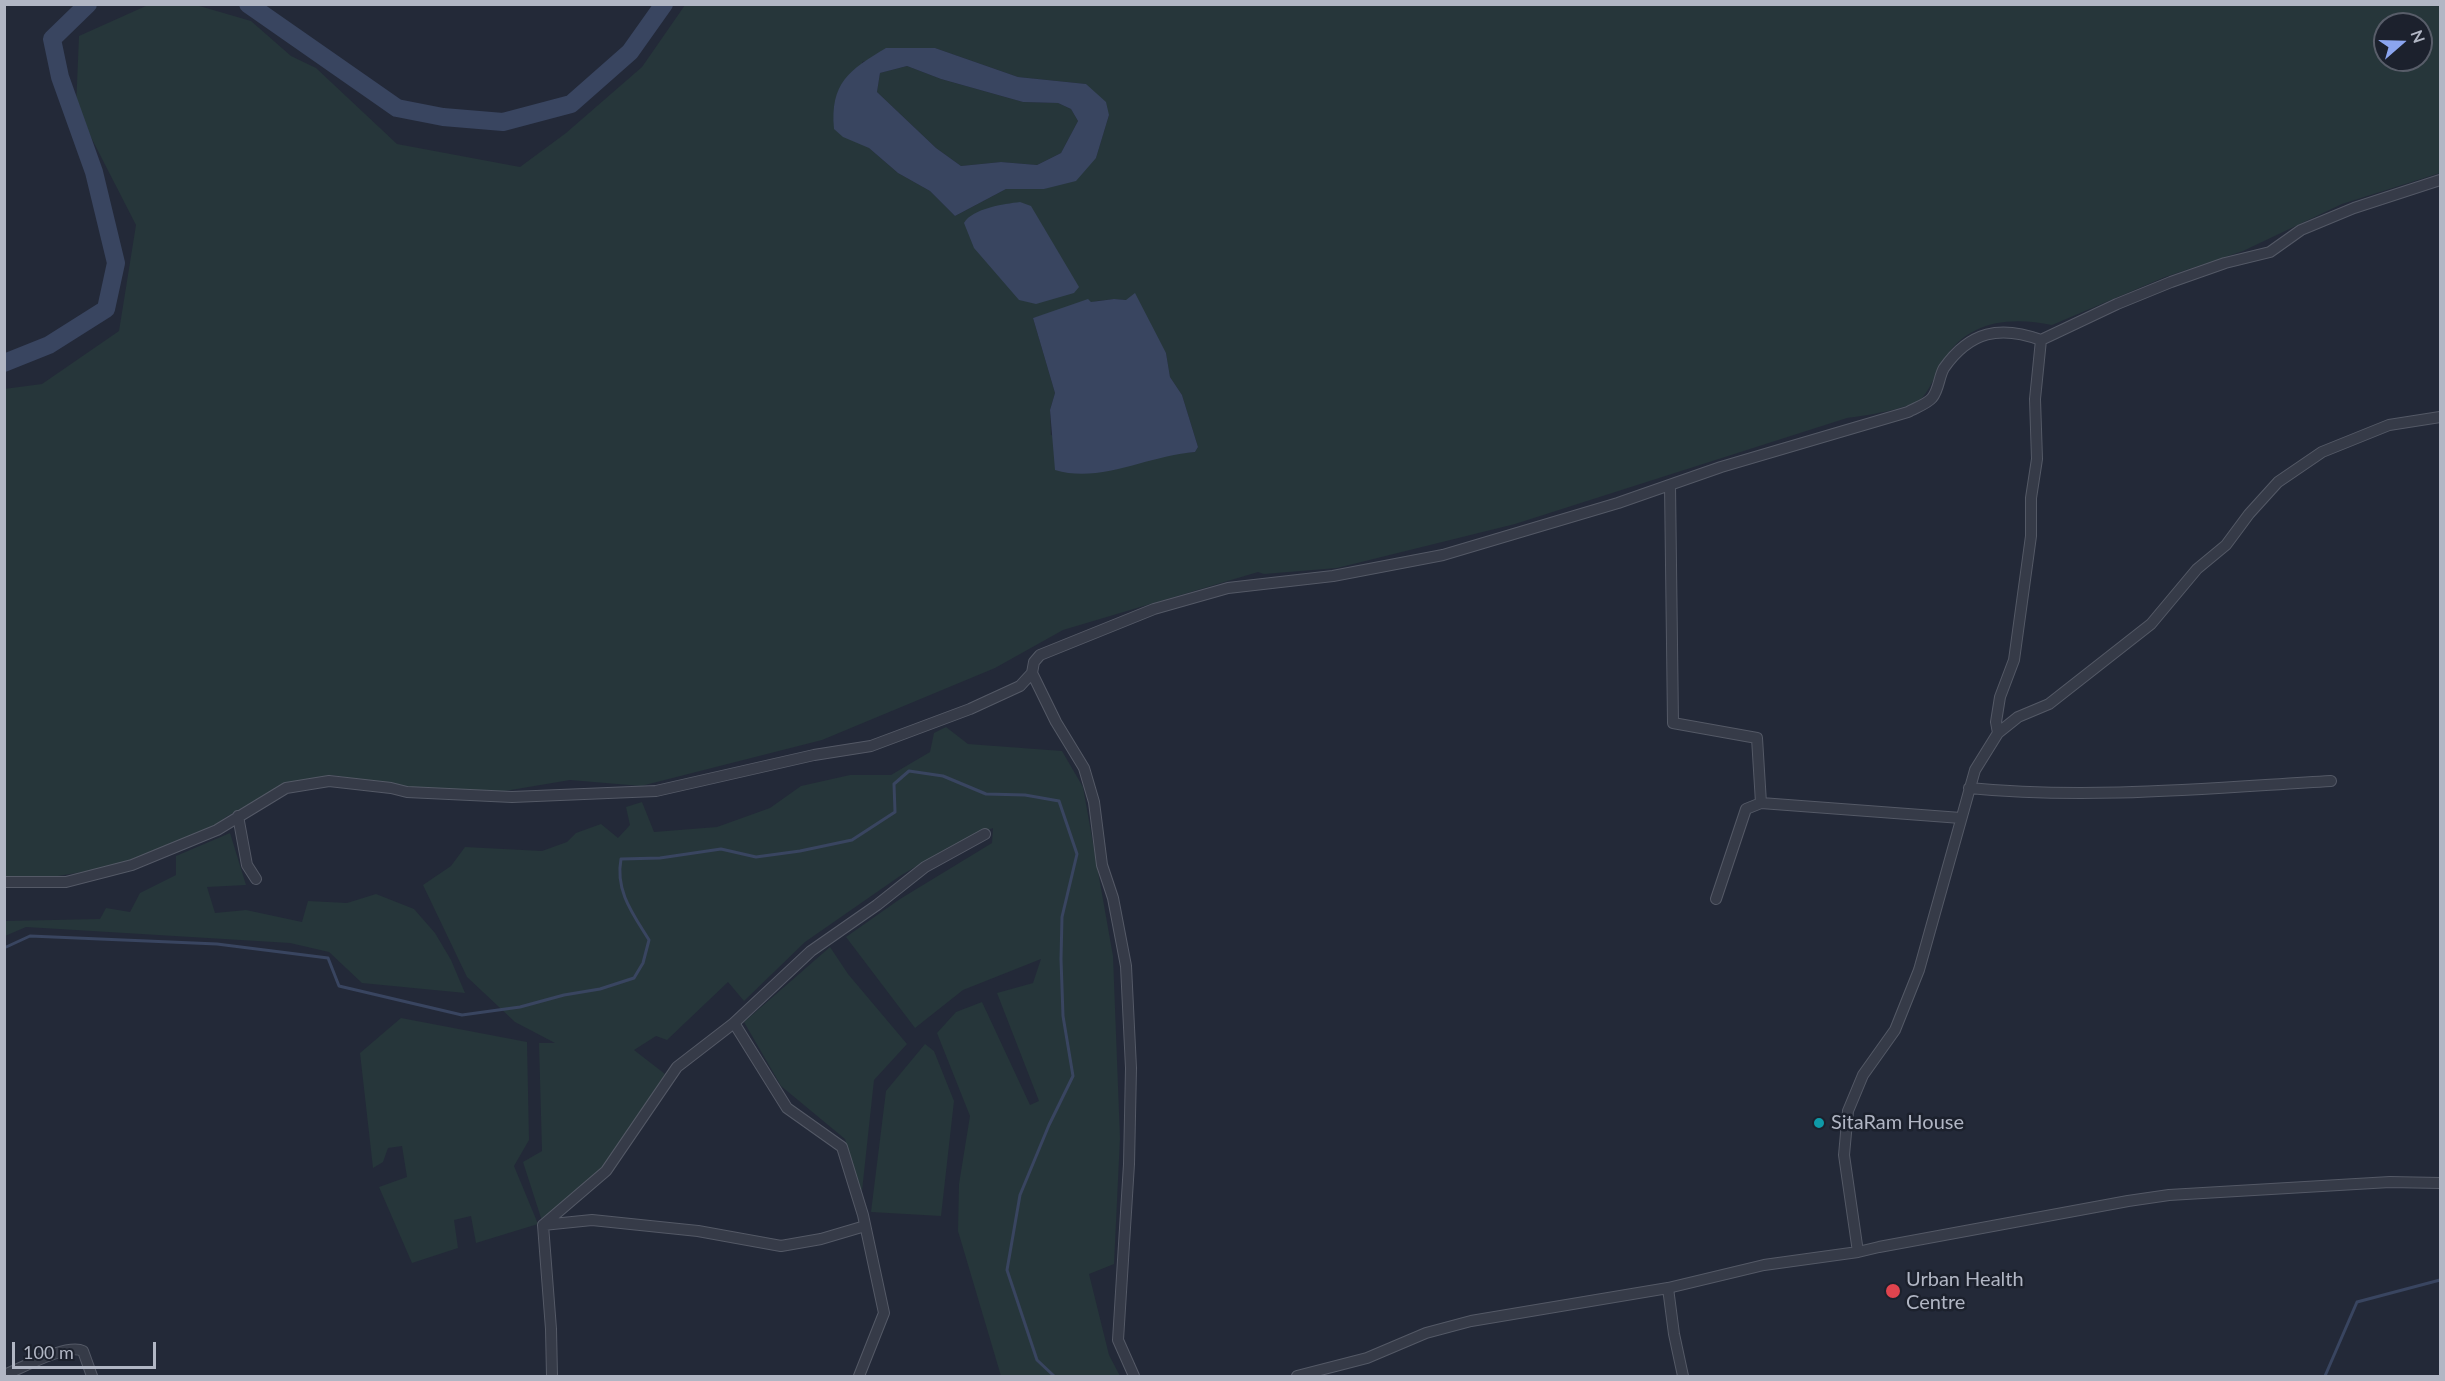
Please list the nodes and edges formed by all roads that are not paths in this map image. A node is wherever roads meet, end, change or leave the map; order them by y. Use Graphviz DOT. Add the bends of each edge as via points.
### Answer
graph roads {
  1 [pos="2440,180"];
  2 [pos="2041,340"];
  3 [pos="2440,417"];
  4 [pos="1670,485"];
  5 [pos="1032,673"];
  6 [pos="1998,733"];
  7 [pos="2331,781"];
  8 [pos="1969,788"];
  9 [pos="1761,803"];
  10 [pos="238,816"];
  11 [pos="1961,818"];
  12 [pos="986,834"];
  13 [pos="256,879"];
  14 [pos="4,882"];
  15 [pos="1716,899"];
  16 [pos="734,1023"];
  17 [pos="2440,1183"];
  18 [pos="543,1225"];
  19 [pos="865,1226"];
  20 [pos="1858,1252"];
  21 [pos="1668,1288"];
  22 [pos="4,1375"];
  23 [pos="92,1377"];
  24 [pos="552,1377"];
  25 [pos="859,1377"];
  26 [pos="1134,1377"];
  27 [pos="1297,1377"];
  28 [pos="1683,1377"];
  1 -- 2 [label="street" via="2354,208 2301,230 2270,252 2171,282"];
  2 -- 4 [label="street" via="2021,332 1993,331 1968,341 1943,369 1932,398 1908,412"];
  2 -- 6 [label="street" via="2031,536 2014,660 2000,697"];
  3 -- 6 [label="street" via="2389,426 2322,452 2278,482 2151,624 2049,704 2019,717"];
  4 -- 5 [label="street" via="1443,555 1333,576 1228,588 1154,609 1040,655"];
  4 -- 9 [label="street" via="1673,723 1757,738"];
  5 -- 10 [label="street" via="1020,686 871,746 656,791 512,797 407,792 329,781 286,788"];
  5 -- 26 [label="street" via="1084,768 1126,966 1131,1068 1118,1340"];
  6 -- 8 [label="street" via="1975,770"];
  7 -- 8 [label="street" via="2137,792 2017,793"];
  8 -- 11 [label="street"];
  9 -- 11 [label="street"];
  9 -- 15 [label="street" via="1746,809"];
  10 -- 13 [label="street" via="247,865"];
  10 -- 14 [label="street" via="217,830 132,865 66,882"];
  11 -- 20 [label="street" via="1919,970 1895,1030 1863,1075 1848,1111 1844,1155"];
  12 -- 16 [label="street" via="925,867 811,951"];
  16 -- 18 [label="street" via="677,1067 606,1171"];
  16 -- 19 [label="street" via="788,1108 842,1147"];
  17 -- 20 [label="street" via="2390,1182 2169,1195"];
  18 -- 19 [label="street" via="592,1220 698,1231 781,1246"];
  18 -- 24 [label="street"];
  19 -- 25 [label="street" via="884,1312"];
  20 -- 21 [label="street" via="1764,1265"];
  21 -- 27 [label="street" via="1471,1321 1426,1333 1367,1358"];
  21 -- 28 [label="street"];
  22 -- 23 [label="street" via="76,1348 83,1351"];
}
